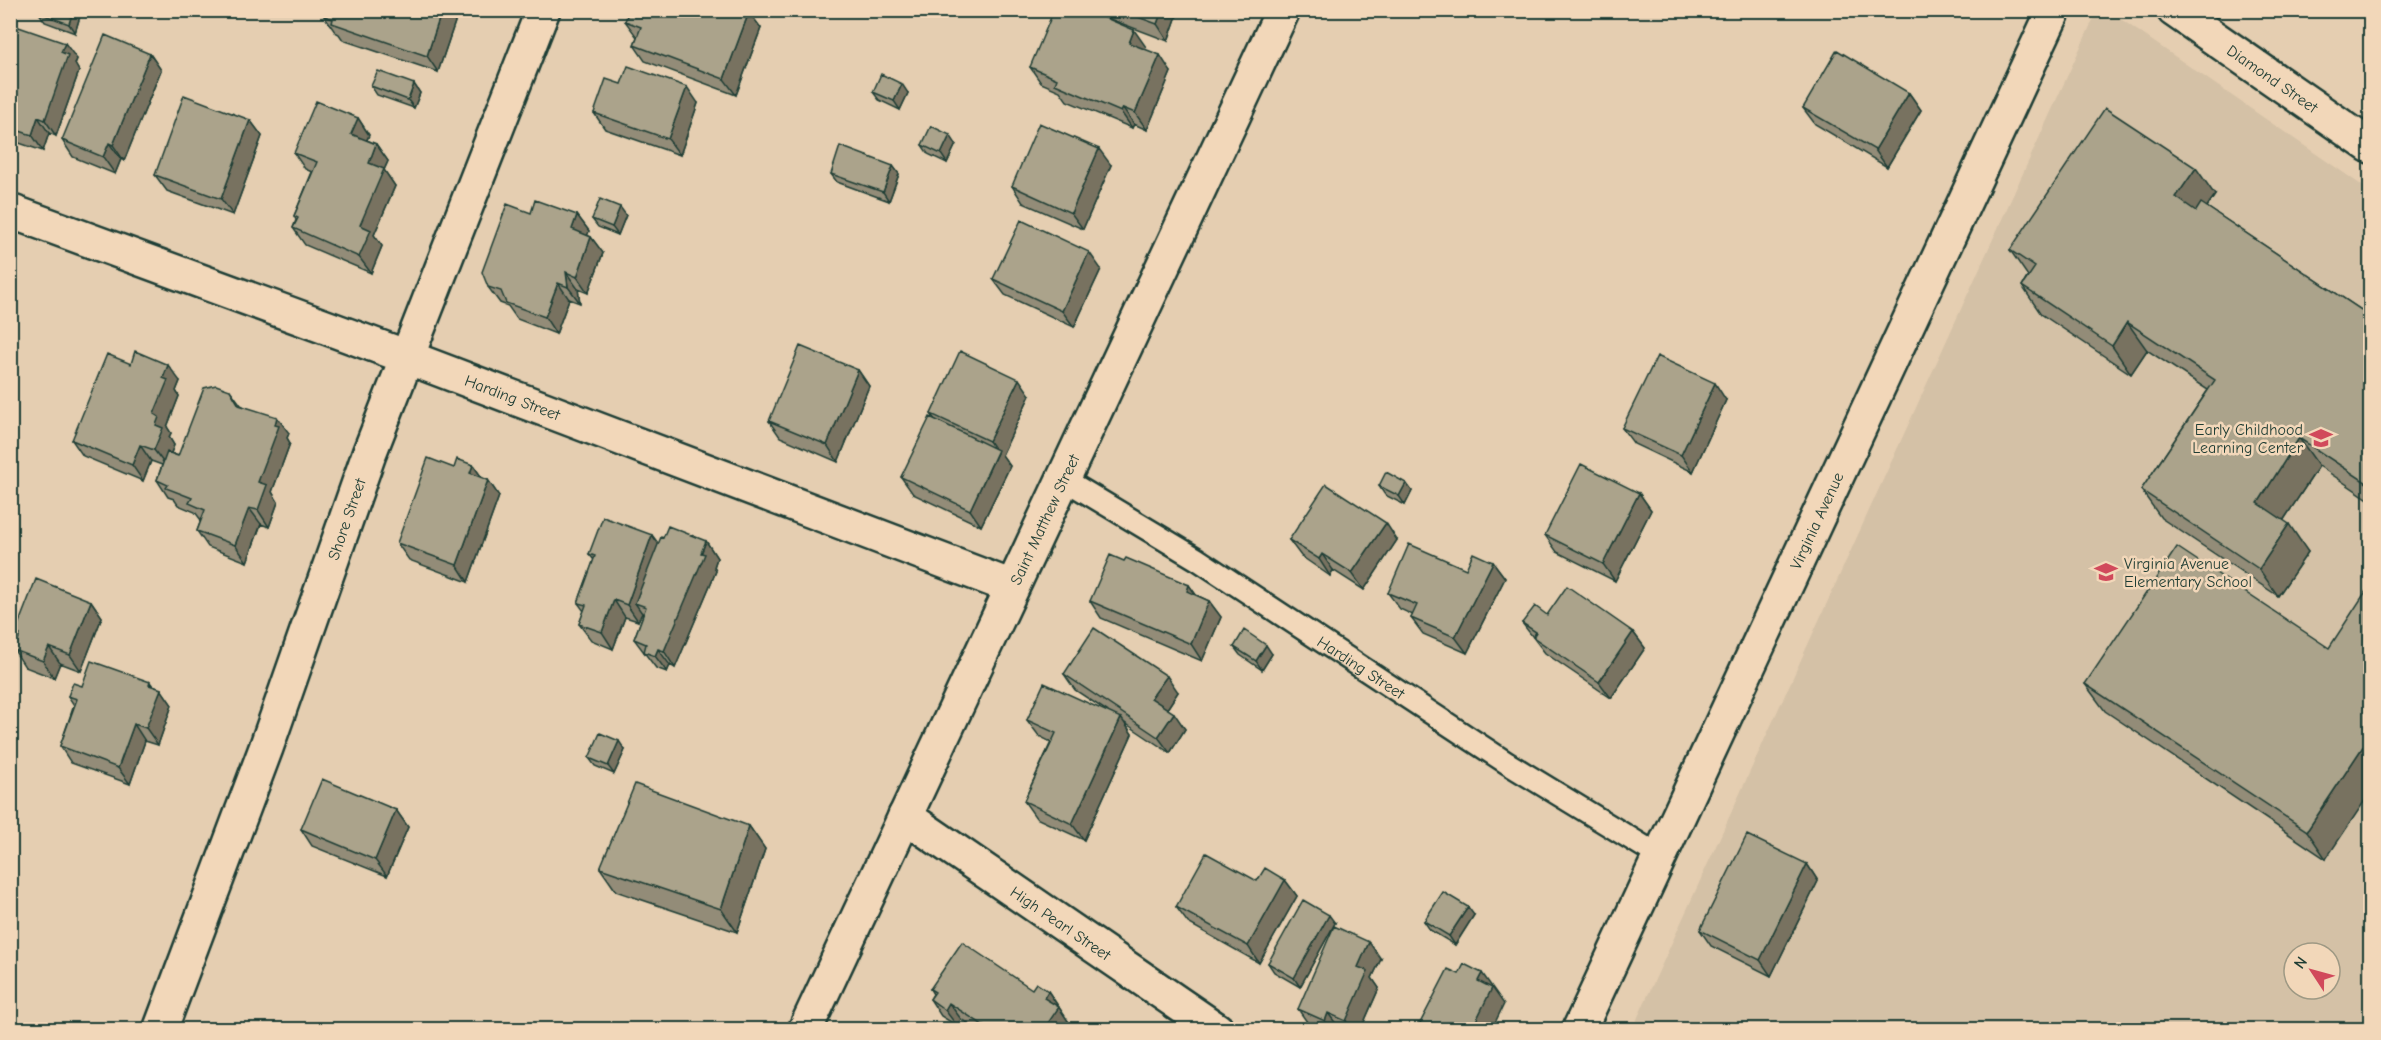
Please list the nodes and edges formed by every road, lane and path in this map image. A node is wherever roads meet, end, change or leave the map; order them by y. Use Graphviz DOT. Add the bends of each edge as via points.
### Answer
graph roads {
  1 [pos="543,10"];
  2 [pos="1283,10"];
  3 [pos="2054,10"];
  4 [pos="2174,10"];
  5 [pos="2370,146"];
  6 [pos="10,211"];
  7 [pos="407,357"];
  8 [pos="1062,478"];
  9 [pos="1012,587"];
  10 [pos="905,816"];
  11 [pos="1660,857"];
  12 [pos="160,1029"];
  13 [pos="805,1029"];
  14 [pos="1217,1029"];
  15 [pos="1579,1029"];
  1 -- 7 [label="street, Shore Street"];
  2 -- 8 [label="street, Saint Matthew Street"];
  3 -- 11 [label="street, Virginia Avenue"];
  4 -- 5 [label="street, Diamond Street"];
  6 -- 7 [label="street, Harding Street"];
  7 -- 9 [label="street, Harding Street"];
  7 -- 12 [label="street, Shore Street"];
  8 -- 9 [label="street, Saint Matthew Street"];
  8 -- 11 [label="lane, Harding Street" via="1197,559 1507,763"];
  9 -- 10 [label="street, Saint Matthew Street"];
  10 -- 13 [label="street, Saint Matthew Street"];
  10 -- 14 [label="street, High Pearl Street"];
  11 -- 15 [label="street, Virginia Avenue"];
}
